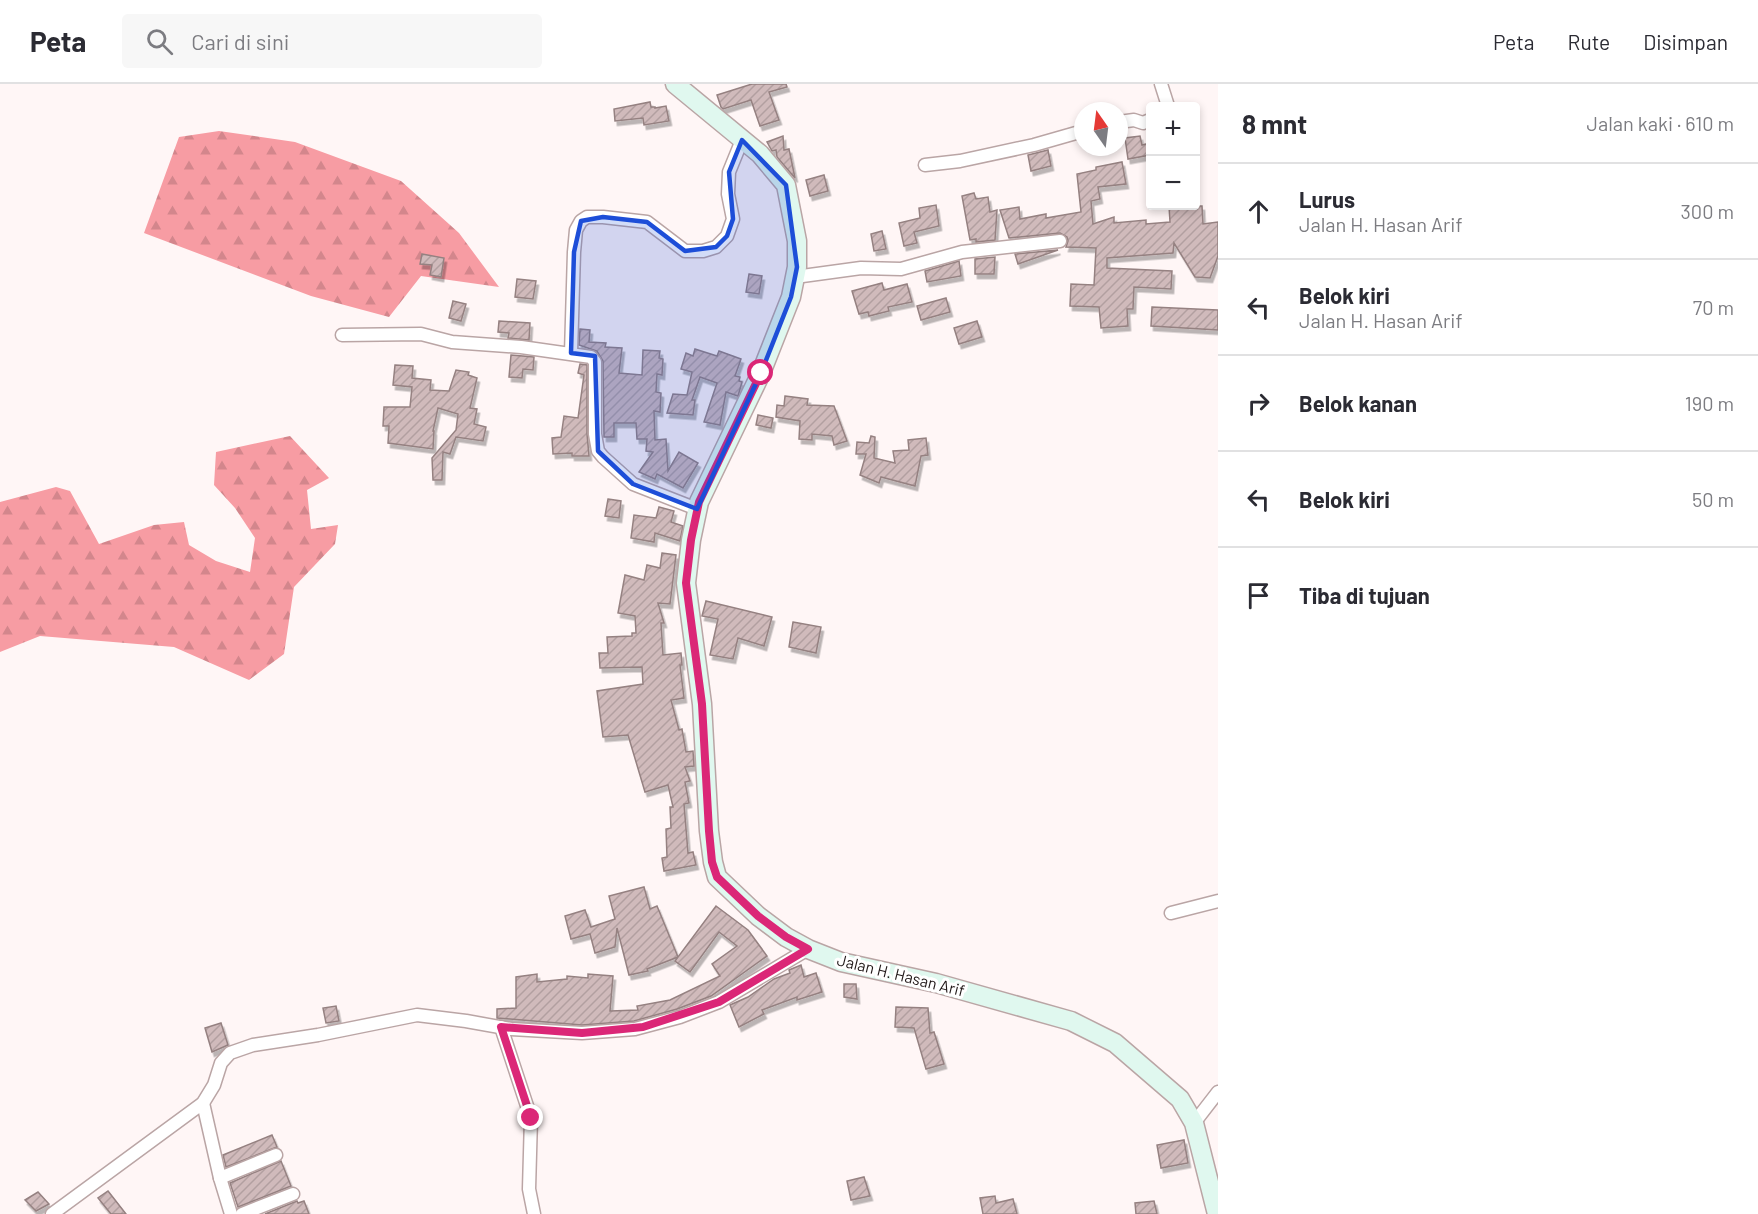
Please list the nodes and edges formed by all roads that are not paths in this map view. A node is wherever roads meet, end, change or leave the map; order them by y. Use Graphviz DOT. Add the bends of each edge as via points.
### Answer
graph roads {
  1 [pos="675,84"];
  2 [pos="1161,84"];
  3 [pos="1167,102"];
  4 [pos="1128,121"];
  5 [pos="1146,122"];
  6 [pos="1074,134"];
  7 [pos="742,140"];
  8 [pos="925,165"];
  9 [pos="1060,241"];
  10 [pos="795,277"];
  11 [pos="342,335"];
  12 [pos="571,353"];
  13 [pos="697,509"];
  14 [pos="1218,901"];
  15 [pos="1171,913"];
  16 [pos="808,949"];
  17 [pos="501,1027"];
  18 [pos="1218,1092"];
  19 [pos="203,1103"];
  20 [pos="1194,1123"];
  21 [pos="276,1155"];
  22 [pos="220,1178"];
  23 [pos="293,1194"];
  24 [pos="52,1214"];
  25 [pos="231,1214"];
  26 [pos="242,1214"];
  27 [pos="534,1214"];
  28 [pos="1217,1214"];
  1 -- 7 [label="main road, Jalan H. Hasan Arif"];
  2 -- 3 [label="street"];
  4 -- 5 [label="street"];
  6 -- 8 [label="street" via="1055,141"];
  7 -- 10 [label="main road, Jalan H. Hasan Arif" via="760,154 786,185 797,241"];
  7 -- 12 [label="street" via="729,172 733,219 727,236 716,247 685,251 646,222 603,217 581,220 574,252"];
  9 -- 10 [label="street" via="962,252 901,269 861,268"];
  10 -- 13 [label="main road, Jalan H. Hasan Arif" via="761,373"];
  11 -- 12 [label="street" via="421,334 452,342"];
  12 -- 13 [label="street" via="587,355 595,362 598,451 633,484"];
  13 -- 16 [label="main road, Jalan H. Hasan Arif" via="686,583 702,704 712,862 723,883 758,916"];
  14 -- 15 [label="street"];
  16 -- 17 [label="street" via="719,1002 643,1027 582,1033"];
  16 -- 20 [label="main road, Jalan H. Hasan Arif" via="841,962 936,983 1071,1021 1115,1043 1180,1099"];
  17 -- 19 [label="street" via="417,1015 254,1045 230,1053"];
  17 -- 27 [label="street" via="531,1118 529,1189"];
  18 -- 20 [label="street"];
  19 -- 22 [label="street"];
  19 -- 24 [label="street"];
  20 -- 28 [label="main road, Jalan H. Hasan Arif"];
  21 -- 22 [label="street"];
  22 -- 25 [label="street"];
  23 -- 26 [label="street"];
}
